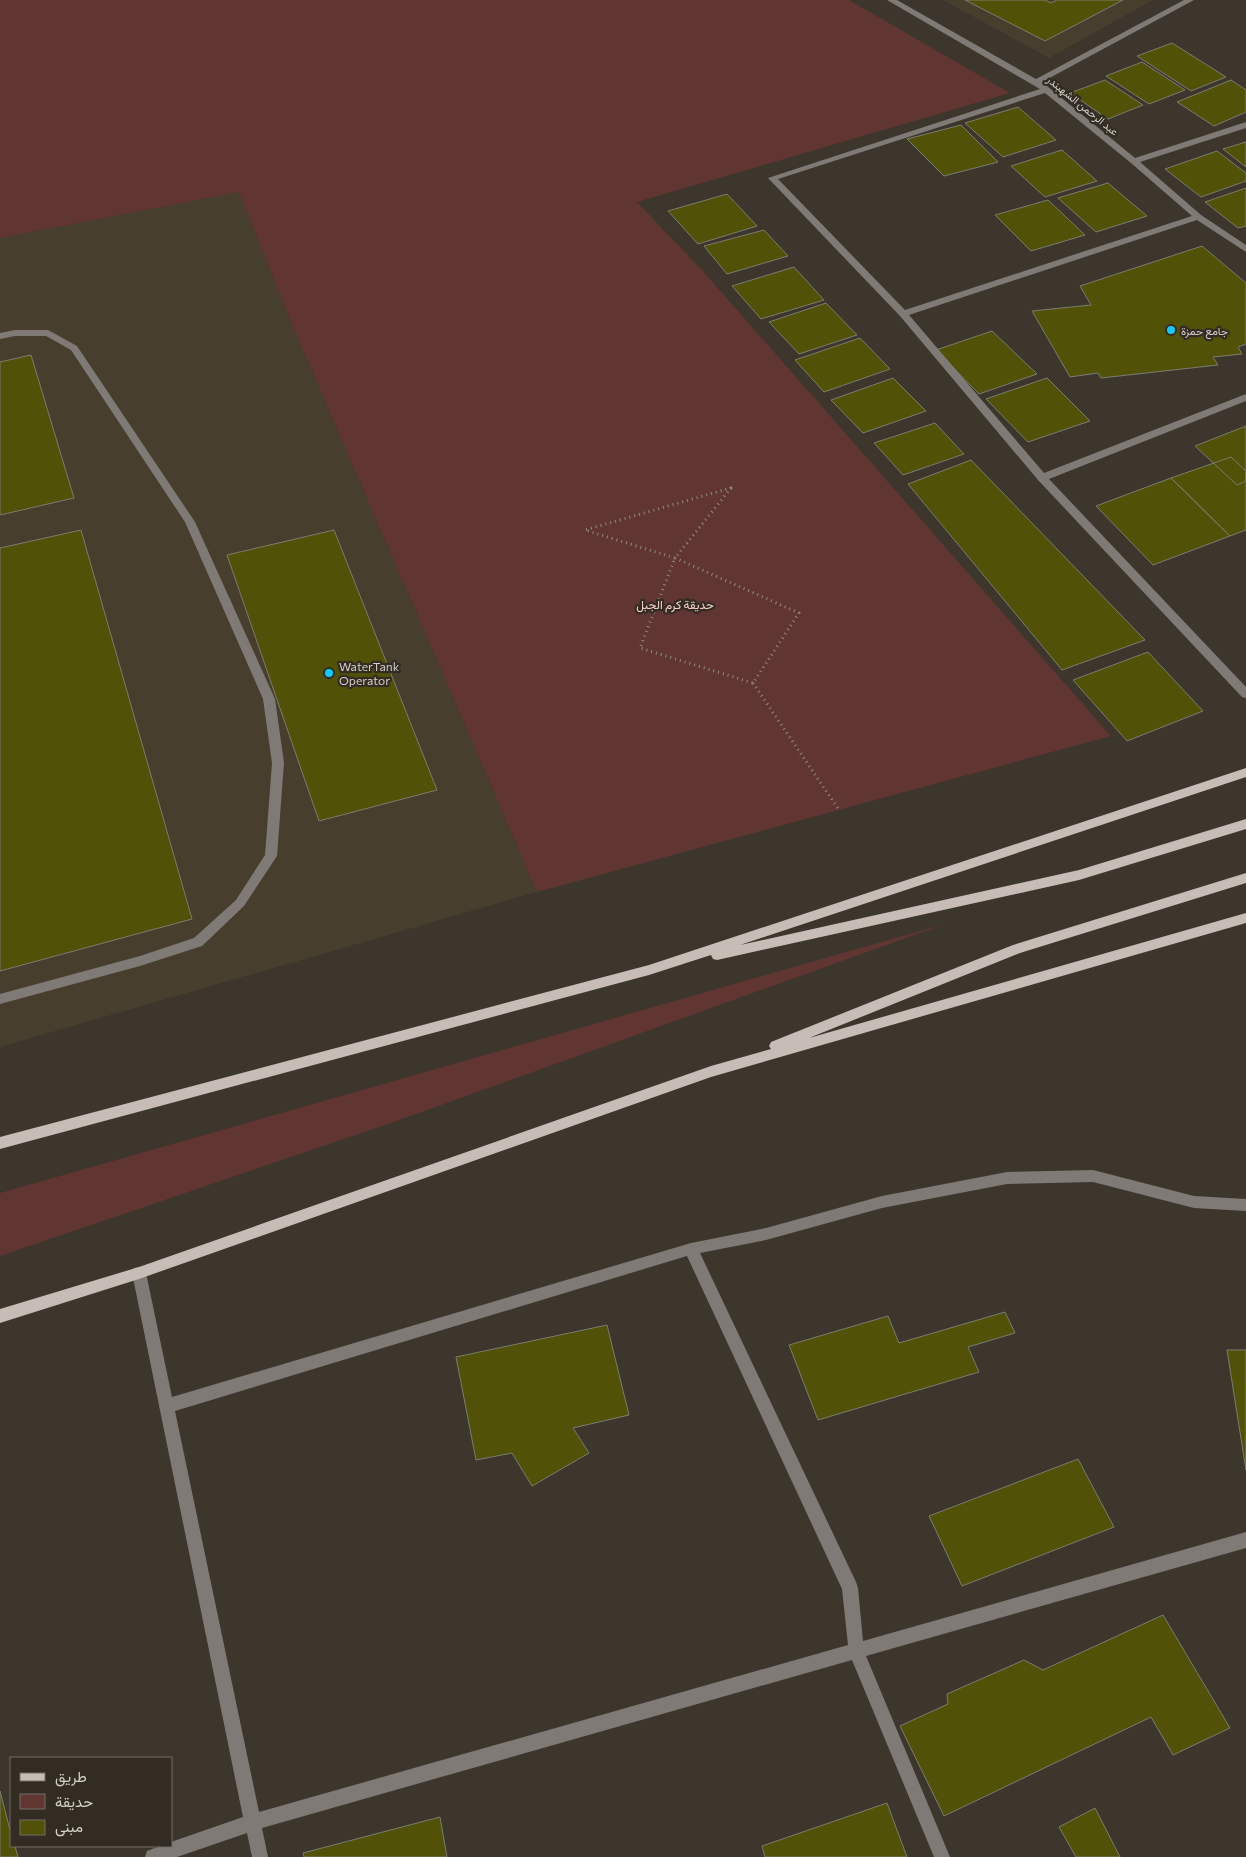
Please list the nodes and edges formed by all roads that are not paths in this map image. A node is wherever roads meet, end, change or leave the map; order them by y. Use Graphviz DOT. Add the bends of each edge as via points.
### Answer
graph roads {
  1 [pos="891,0"];
  2 [pos="1190,0"];
  3 [pos="1036,82"];
  4 [pos="1047,90"];
  5 [pos="1246,125"];
  6 [pos="1134,161"];
  7 [pos="1198,217"];
  8 [pos="1246,249"];
  9 [pos="903,314"];
  10 [pos="0,336"];
  11 [pos="1246,397"];
  12 [pos="1042,478"];
  13 [pos="1246,694"];
  14 [pos="1246,772"];
  15 [pos="1246,824"];
  16 [pos="1246,878"];
  17 [pos="1246,918"];
  18 [pos="649,970"];
  19 [pos="0,999"];
  20 [pos="711,1072"];
  21 [pos="0,1143"];
  22 [pos="1246,1205"];
  23 [pos="691,1249"];
  24 [pos="139,1273"];
  25 [pos="0,1316"];
  26 [pos="167,1406"];
  27 [pos="1246,1540"];
  28 [pos="856,1650"];
  29 [pos="253,1822"];
  30 [pos="153,1857"];
  31 [pos="260,1857"];
  32 [pos="942,1857"];
  1 -- 3 [label="street, عبد الرحمن الشهبندر"];
  2 -- 3 [label="street"];
  3 -- 4 [label="street, عبد الرحمن الشهبندر"];
  4 -- 6 [label="street, عبد الرحمن الشهبندر"];
  4 -- 9 [label="street" via="772,178"];
  5 -- 6 [label="street"];
  6 -- 7 [label="street, عبد الرحمن الشهبندر"];
  7 -- 8 [label="street, عبد الرحمن الشهبندر"];
  7 -- 9 [label="street"];
  9 -- 12 [label="street"];
  10 -- 19 [label="street" via="48,333 74,348 152,463 190,522 269,699 278,763 271,856 240,903 198,942"];
  11 -- 12 [label="street"];
  12 -- 13 [label="street"];
  14 -- 18 [label="main road"];
  15 -- 18 [label="main road" via="1079,875"];
  16 -- 20 [label="main road" via="1017,949"];
  17 -- 20 [label="main road"];
  18 -- 21 [label="main road"];
  20 -- 24 [label="main road"];
  22 -- 23 [label="street" via="1194,1202 1093,1176 1007,1178 882,1202 766,1234"];
  23 -- 26 [label="street"];
  23 -- 28 [label="street" via="850,1588"];
  24 -- 25 [label="main road"];
  24 -- 26 [label="street"];
  26 -- 29 [label="street"];
  27 -- 28 [label="street"];
  28 -- 29 [label="street"];
  28 -- 32 [label="street"];
  29 -- 30 [label="street"];
  29 -- 31 [label="street"];
}
